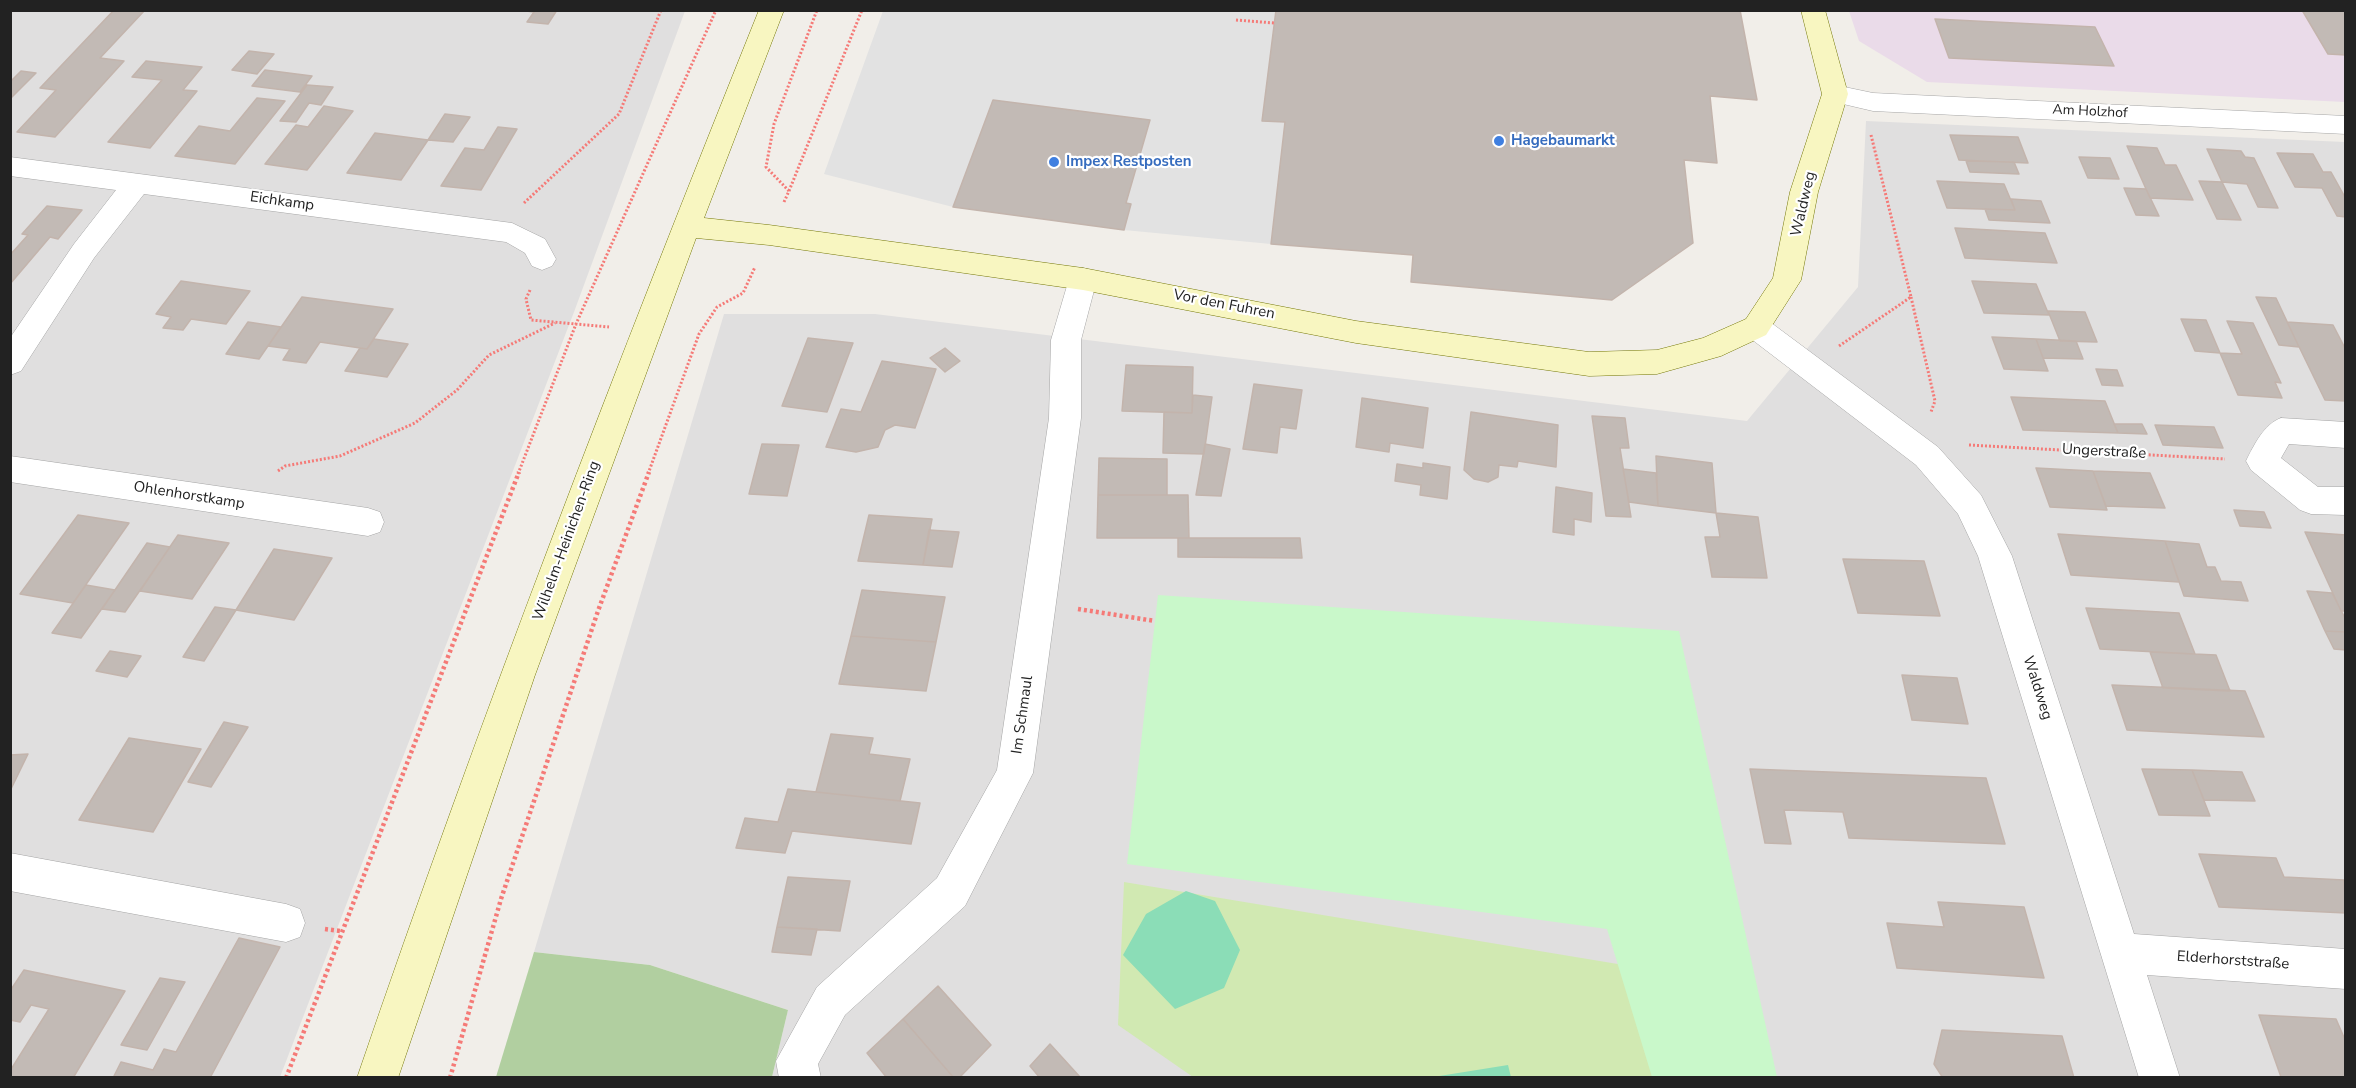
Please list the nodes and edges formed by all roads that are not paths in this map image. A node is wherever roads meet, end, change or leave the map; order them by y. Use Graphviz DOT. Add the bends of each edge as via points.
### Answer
graph roads {
  1 [pos="772,10"];
  2 [pos="1813,10"];
  3 [pos="1835,94"];
  4 [pos="2346,125"];
  5 [pos="10,166"];
  6 [pos="137,183"];
  7 [pos="686,227"];
  8 [pos="542,259"];
  9 [pos="1083,279"];
  10 [pos="1756,327"];
  11 [pos="10,363"];
  12 [pos="2346,435"];
  13 [pos="10,469"];
  14 [pos="2346,501"];
  15 [pos="368,522"];
  16 [pos="10,872"];
  17 [pos="286,924"];
  18 [pos="2121,953"];
  19 [pos="2346,969"];
  20 [pos="377,1077"];
  21 [pos="800,1077"];
  22 [pos="2160,1077"];
  1 -- 7 [label="street, Wilhelm-Heinichen-Ring"];
  2 -- 3 [label="street"];
  3 -- 4 [label="street, Am Holzhof" via="1873,102"];
  3 -- 10 [label="street, Waldweg" via="1804,192 1787,280"];
  5 -- 6 [label="street, Eichkamp"];
  6 -- 8 [label="street, Eichkamp" via="512,233 535,246"];
  6 -- 11 [label="street" via="84,251"];
  7 -- 9 [label="street, Vor den Fuhren"];
  7 -- 20 [label="street, Wilhelm-Heinichen-Ring" via="638,347 434,907"];
  9 -- 10 [label="street, Vor den Fuhren" via="1356,332 1589,364 1657,362 1710,348"];
  9 -- 21 [label="street, Im Schmaul" via="1066,340 1065,418 1015,773 951,892 831,1001 797,1061"];
  10 -- 18 [label="street, Waldweg" via="1809,367 1936,450 1970,505 1995,556"];
  12 -- 14 [label="street" via="2282,432 2262,461 2311,500"];
  13 -- 15 [label="street, Ohlenhorstkamp"];
  16 -- 17 [label="street"];
  18 -- 19 [label="street, Elderhorststraße"];
  18 -- 22 [label="street, Waldweg"];
}
